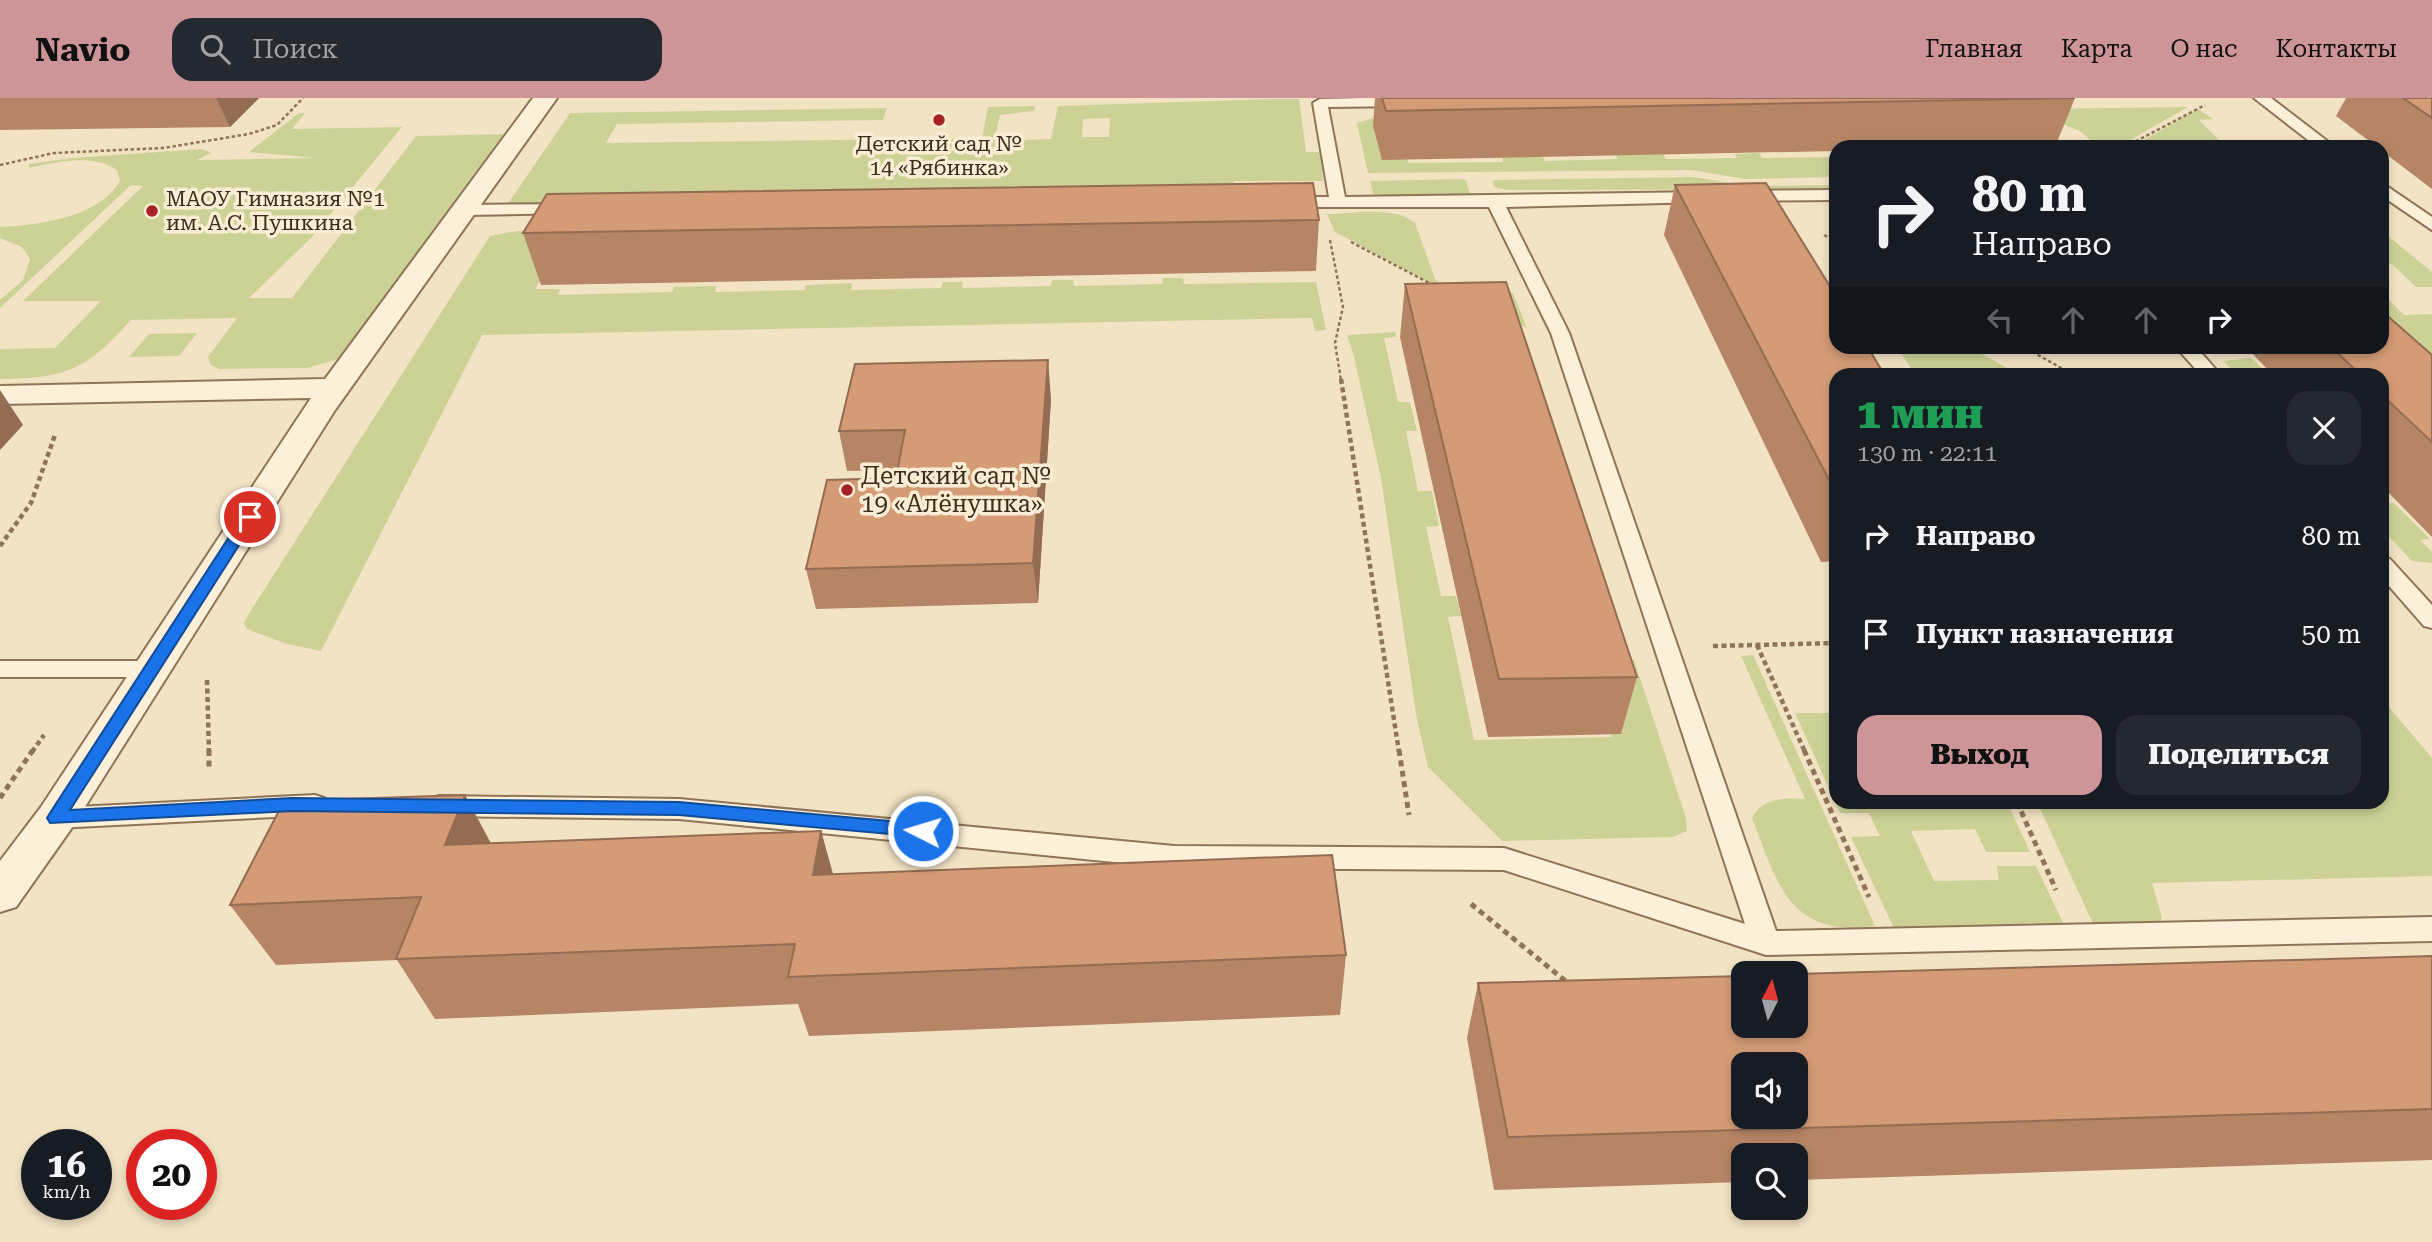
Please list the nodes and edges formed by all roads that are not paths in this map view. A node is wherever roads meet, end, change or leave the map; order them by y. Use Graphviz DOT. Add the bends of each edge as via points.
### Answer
graph roads {
  1 [pos="545,98"];
  2 [pos="2261,98"];
  3 [pos="1427,102"];
  4 [pos="2318,140"];
  5 [pos="2389,193"];
  6 [pos="1829,195"];
  7 [pos="1757,196"];
  8 [pos="1268,202"];
  9 [pos="1338,202"];
  10 [pos="1495,202"];
  11 [pos="583,209"];
  12 [pos="467,210"];
  13 [pos="1769,216"];
  14 [pos="2432,225"];
  15 [pos="2191,354"];
  16 [pos="2204,368"];
  17 [pos="334,388"];
  18 [pos="0,395"];
  19 [pos="2389,572"];
  20 [pos="2432,620"];
  21 [pos="0,668"];
  22 [pos="151,669"];
  23 [pos="347,805"];
  24 [pos="416,806"];
  25 [pos="56,818"];
  26 [pos="0,894"];
  27 [pos="2432,929"];
  28 [pos="1766,943"];
  1 -- 12 [label="street"];
  2 -- 4 [label="lane"];
  3 -- 9 [label="lane" via="1320,103"];
  5 -- 14 [label="lane"];
  6 -- 7 [label="lane"];
  7 -- 10 [label="lane"];
  7 -- 13 [label="lane"];
  8 -- 9 [label="lane"];
  9 -- 10 [label="lane"];
  10 -- 28 [label="lane" via="1560,333"];
  11 -- 12 [label="lane"];
  12 -- 17 [label="street"];
  15 -- 16 [label="lane"];
  17 -- 18 [label="street"];
  17 -- 22 [label="street"];
  19 -- 20 [label="lane"];
  21 -- 22 [label="lane"];
  22 -- 25 [label="street"];
  23 -- 25 [label="lane"];
  24 -- 28 [label="lane" via="679,809 1174,857 1504,859"];
  25 -- 26 [label="street"];
  27 -- 28 [label="lane"];
}
